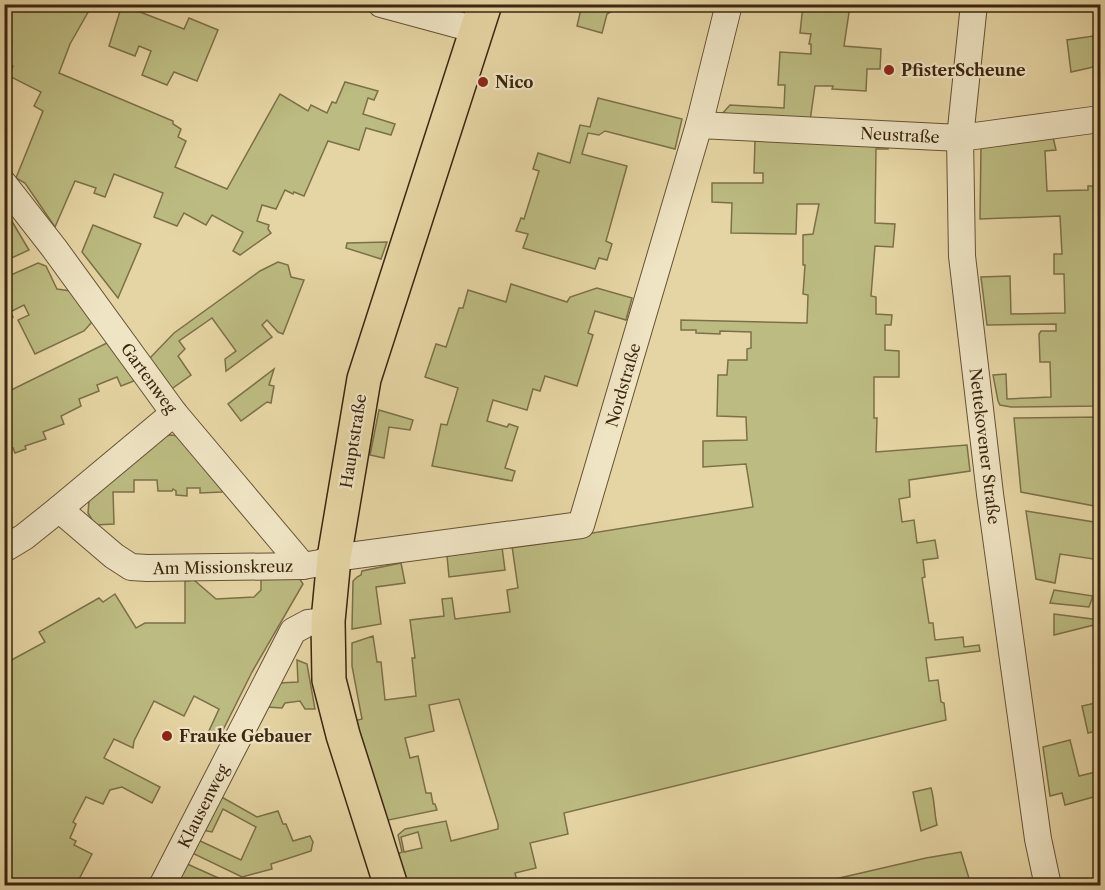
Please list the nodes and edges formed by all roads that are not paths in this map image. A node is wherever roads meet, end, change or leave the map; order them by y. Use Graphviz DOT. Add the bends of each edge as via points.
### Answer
graph roads {
  1 [pos="381,4"];
  2 [pos="729,4"];
  3 [pos="974,4"];
  4 [pos="481,17"];
  5 [pos="1101,119"];
  6 [pos="699,125"];
  7 [pos="960,138"];
  8 [pos="4,184"];
  9 [pos="174,413"];
  10 [pos="59,509"];
  11 [pos="4,549"];
  12 [pos="318,562"];
  13 [pos="328,621"];
  14 [pos="162,885"];
  15 [pos="391,885"];
  16 [pos="1048,885"];
  1 -- 4 [label="street"];
  2 -- 6 [label="street, Nordstraße"];
  3 -- 7 [label="street, Nettekovener Straße"];
  4 -- 12 [label="main road, Hauptstraße" via="364,379"];
  5 -- 7 [label="street, Neustraße"];
  6 -- 7 [label="street, Neustraße"];
  6 -- 12 [label="street, Nordstraße" via="581,525"];
  7 -- 16 [label="street, Nettekovener Straße" via="965,290 1038,839"];
  8 -- 9 [label="street, Gartenweg"];
  9 -- 10 [label="street"];
  9 -- 12 [label="street, Gartenweg"];
  10 -- 11 [label="street"];
  10 -- 12 [label="street, Am Missionskreuz" via="131,567"];
  12 -- 13 [label="main road, Hauptstraße"];
  13 -- 14 [label="street, Klausenweg" via="308,623 293,631"];
  13 -- 15 [label="main road, Hauptstraße" via="329,680"];
}
